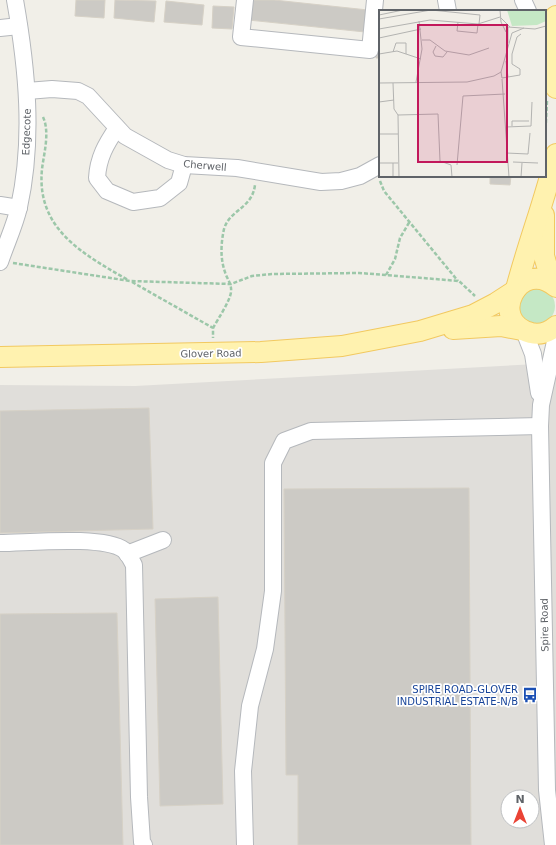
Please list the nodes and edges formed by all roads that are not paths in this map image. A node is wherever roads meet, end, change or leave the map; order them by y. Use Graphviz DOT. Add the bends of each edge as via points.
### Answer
graph roads {
  1 [pos="15,0"];
  2 [pos="246,0"];
  3 [pos="375,0"];
  4 [pos="446,0"];
  5 [pos="523,0"];
  6 [pos="448,10"];
  7 [pos="528,10"];
  8 [pos="556,16"];
  9 [pos="20,26"];
  10 [pos="0,28"];
  11 [pos="550,44"];
  12 [pos="34,90"];
  13 [pos="551,91"];
  14 [pos="117,128"];
  15 [pos="556,154"];
  16 [pos="184,164"];
  17 [pos="378,166"];
  18 [pos="545,198"];
  19 [pos="0,205"];
  20 [pos="19,208"];
  21 [pos="0,261"];
  22 [pos="555,286"];
  23 [pos="514,290"];
  24 [pos="556,326"];
  25 [pos="523,330"];
  26 [pos="420,331"];
  27 [pos="556,337"];
  28 [pos="0,356"];
  29 [pos="541,405"];
  30 [pos="540,426"];
  31 [pos="163,540"];
  32 [pos="0,543"];
  33 [pos="127,554"];
  34 [pos="550,627"];
  35 [pos="551,790"];
  36 [pos="144,845"];
  37 [pos="245,845"];
  38 [pos="553,845"];
  1 -- 9 [label="street, Edgecote"];
  2 -- 3 [label="street" via="241,37 370,50"];
  4 -- 6 [label="street"];
  5 -- 7 [label="street"];
  8 -- 11 [label="main road" via="548,30"];
  9 -- 10 [label="street"];
  9 -- 12 [label="street, Edgecote"];
  11 -- 13 [label="main road"];
  12 -- 14 [label="street, Cherwell" via="78,91 88,96"];
  12 -- 20 [label="street, Edgecote"];
  14 -- 16 [label="street, Cherwell" via="125,136 168,160"];
  14 -- 16 [label="street" via="104,148 97,166 96,178 107,191 134,202 160,198 179,183"];
  15 -- 18 [label="main road"];
  16 -- 17 [label="street, Cherwell" via="257,171 321,182 341,181 360,176"];
  18 -- 22 [label="main road" via="544,256"];
  18 -- 23 [label="main road"];
  19 -- 20 [label="street"];
  20 -- 21 [label="street, Edgecote"];
  22 -- 23 [label="main road, Glover Road" via="544,280 532,280 522,283"];
  23 -- 25 [label="main road" via="509,304 510,312"];
  23 -- 26 [label="main road, Glover Road" via="485,310"];
  24 -- 25 [label="main road, Glover Road" via="542,334"];
  25 -- 26 [label="main road, Glover Road" via="490,326"];
  25 -- 29 [label="street, Spire Road" via="533,354"];
  26 -- 28 [label="main road, Glover Road" via="308,350 214,354"];
  27 -- 29 [label="street, Spire Road"];
  29 -- 30 [label="street, Spire Road"];
  30 -- 34 [label="street, Spire Road"];
  30 -- 37 [label="street" via="311,431 284,441 273,463 273,591 266,649 250,706 243,771"];
  31 -- 33 [label="street"];
  32 -- 33 [label="street" via="94,541 110,544"];
  33 -- 36 [label="street" via="134,565 139,797"];
  34 -- 35 [label="street, Spire Road"];
  35 -- 38 [label="street, Spire Road"];
}
